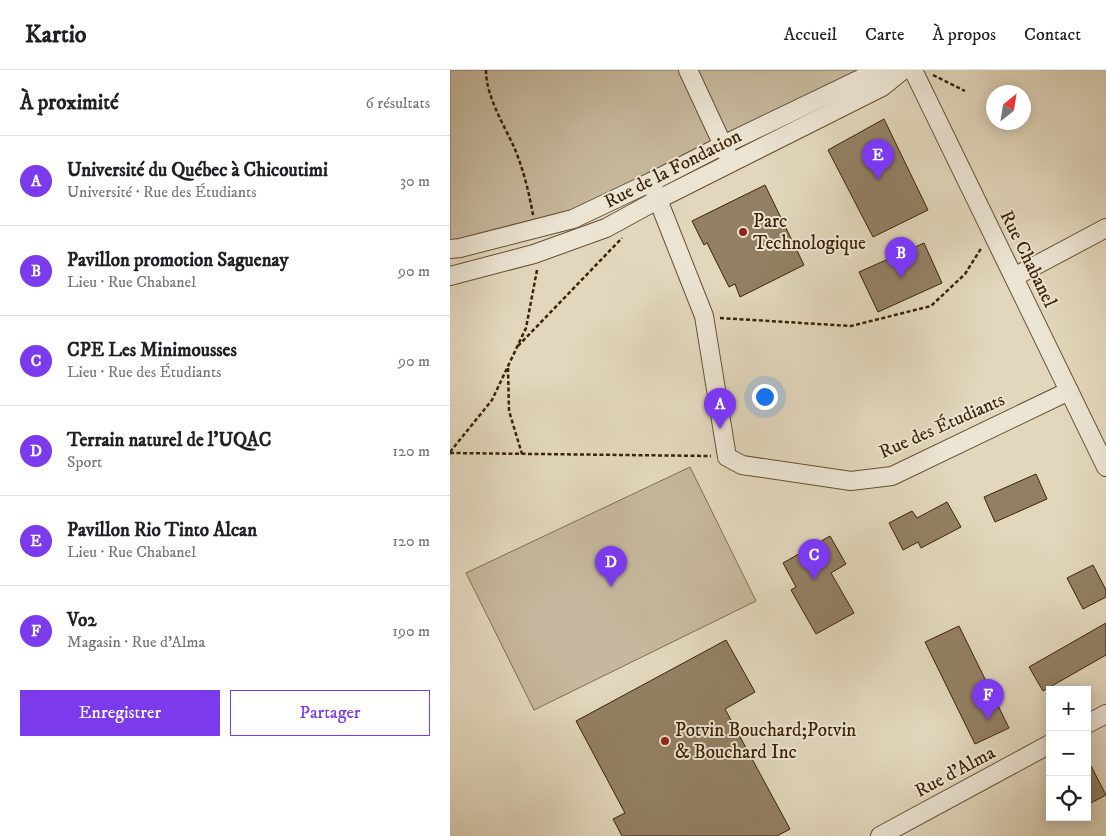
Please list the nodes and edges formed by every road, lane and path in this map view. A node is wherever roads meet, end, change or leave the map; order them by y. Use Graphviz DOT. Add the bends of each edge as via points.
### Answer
graph roads {
  1 [pos="486,70"];
  2 [pos="688,70"];
  3 [pos="879,70"];
  4 [pos="903,70"];
  5 [pos="913,70"];
  6 [pos="930,74"];
  7 [pos="965,92"];
  8 [pos="723,145"];
  9 [pos="731,163"];
  10 [pos="651,182"];
  11 [pos="659,199"];
  12 [pos="535,228"];
  13 [pos="1106,228"];
  14 [pos="992,233"];
  15 [pos="625,234"];
  16 [pos="450,249"];
  17 [pos="540,252"];
  18 [pos="450,276"];
  19 [pos="1014,277"];
  20 [pos="704,316"];
  21 [pos="517,347"];
  22 [pos="508,366"];
  23 [pos="1069,390"];
  24 [pos="450,453"];
  25 [pos="522,454"];
  26 [pos="727,457"];
  27 [pos="1106,467"];
  28 [pos="1106,714"];
  29 [pos="1091,722"];
  30 [pos="1046,746"];
  31 [pos="880,836"];
  1 -- 12 [label="path" via="486,84 515,150 530,195"];
  2 -- 8 [label="street"];
  3 -- 8 [label="street, Rue de la Fondation"];
  4 -- 9 [label="street, Rue de la Fondation" via="882,87"];
  5 -- 14 [label="street, Rue Chabanel"];
  6 -- 7 [label="path"];
  8 -- 9 [label="street"];
  8 -- 10 [label="street, Rue de la Fondation"];
  9 -- 11 [label="street, Rue de la Fondation"];
  10 -- 11 [label="street"];
  10 -- 12 [label="street, Rue de la Fondation" via="573,218"];
  11 -- 17 [label="street, Rue de la Fondation" via="606,228"];
  11 -- 20 [label="street"];
  12 -- 16 [label="street, Rue de la Fondation"];
  13 -- 19 [label="street"];
  14 -- 19 [label="street, Rue Chabanel"];
  14 -- 20 [label="path" via="965,274 931,306 851,326"];
  15 -- 21 [label="path"];
  17 -- 18 [label="street, Rue de la Fondation"];
  17 -- 21 [label="path" via="526,328"];
  19 -- 23 [label="street, Rue Chabanel"];
  20 -- 26 [label="street"];
  21 -- 22 [label="path"];
  22 -- 24 [label="path" via="492,400"];
  22 -- 25 [label="path" via="509,411"];
  23 -- 26 [label="street, Rue des Étudiants" via="892,476 851,481 742,465"];
  23 -- 27 [label="street, Rue Chabanel"];
  24 -- 25 [label="path"];
  25 -- 26 [label="path"];
  28 -- 29 [label="street"];
  30 -- 31 [label="street, Rue d'Alma"];
}
